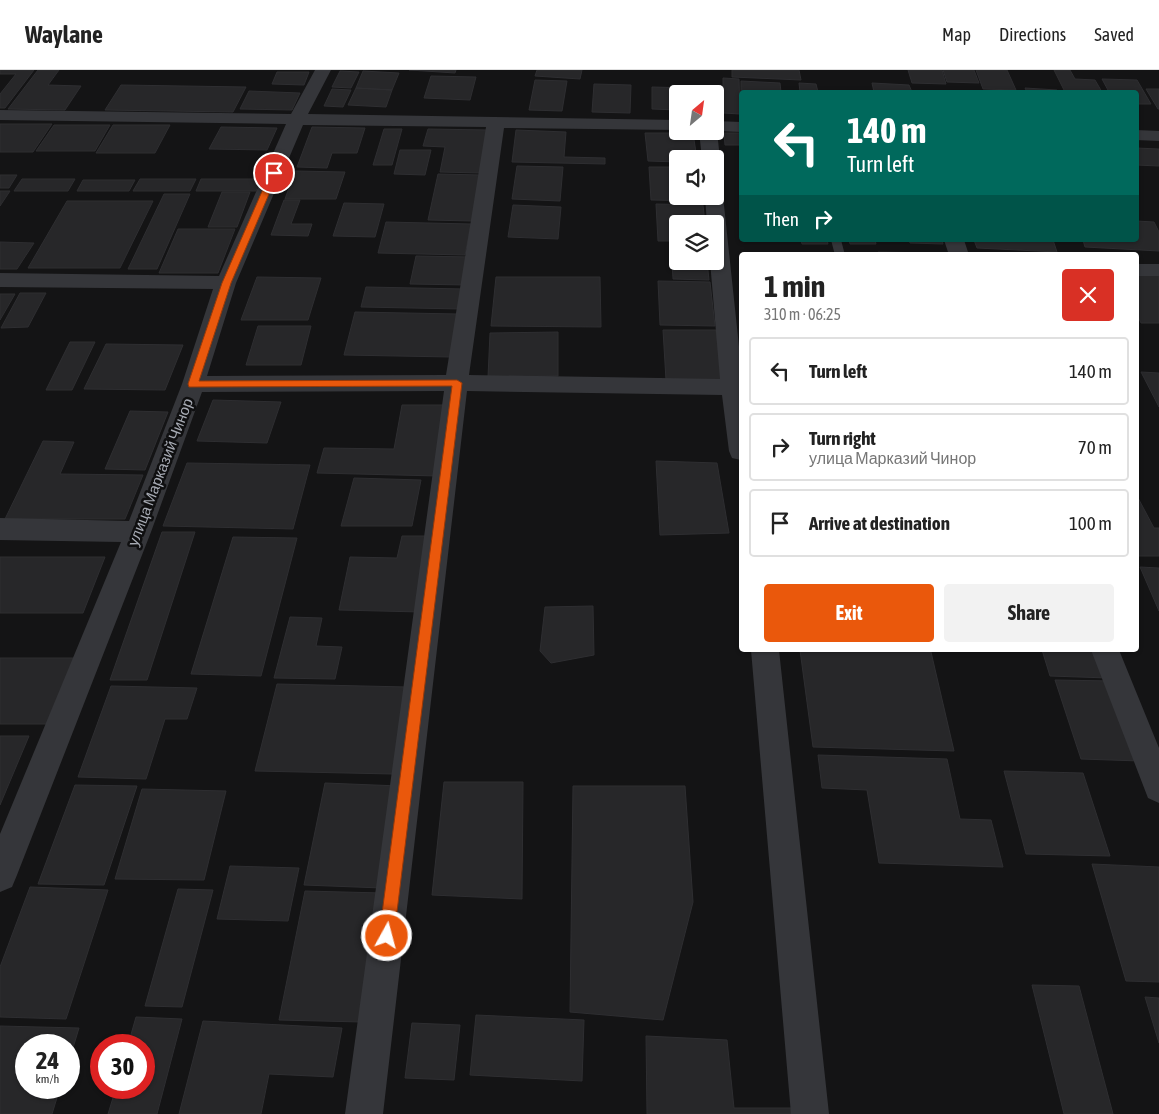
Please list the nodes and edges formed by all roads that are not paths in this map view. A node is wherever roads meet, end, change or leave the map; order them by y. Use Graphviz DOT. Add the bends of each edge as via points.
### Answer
graph roads {
  1 [pos="323,70"];
  2 [pos="0,115"];
  3 [pos="297,118"];
  4 [pos="496,122"];
  5 [pos="669,126"];
  6 [pos="724,126"];
  7 [pos="739,127"];
  8 [pos="1139,135"];
  9 [pos="1159,136"];
  10 [pos="715,205"];
  11 [pos="1139,270"];
  12 [pos="1159,270"];
  13 [pos="0,280"];
  14 [pos="226,283"];
  15 [pos="457,383"];
  16 [pos="193,384"];
  17 [pos="732,387"];
  18 [pos="739,437"];
  19 [pos="0,530"];
  20 [pos="138,532"];
  21 [pos="765,652"];
  22 [pos="1106,652"];
  23 [pos="1159,787"];
  24 [pos="0,876"];
  25 [pos="364,1114"];
  26 [pos="810,1114"];
  1 -- 3 [label="street, улица Марказий Чинор"];
  2 -- 3 [label="street"];
  3 -- 4 [label="street"];
  3 -- 14 [label="street, улица Марказий Чинор"];
  4 -- 5 [label="street"];
  4 -- 15 [label="street"];
  6 -- 7 [label="street"];
  8 -- 9 [label="street"];
  10 -- 17 [label="street"];
  11 -- 12 [label="street"];
  13 -- 14 [label="street"];
  14 -- 16 [label="street, улица Марказий Чинор"];
  15 -- 16 [label="street"];
  15 -- 17 [label="street"];
  15 -- 25 [label="street"];
  16 -- 20 [label="street, улица Марказий Чинор"];
  17 -- 18 [label="street"];
  19 -- 20 [label="street"];
  20 -- 24 [label="street, улица Марказий Чинор"];
  21 -- 26 [label="street"];
  22 -- 23 [label="street"];
}
